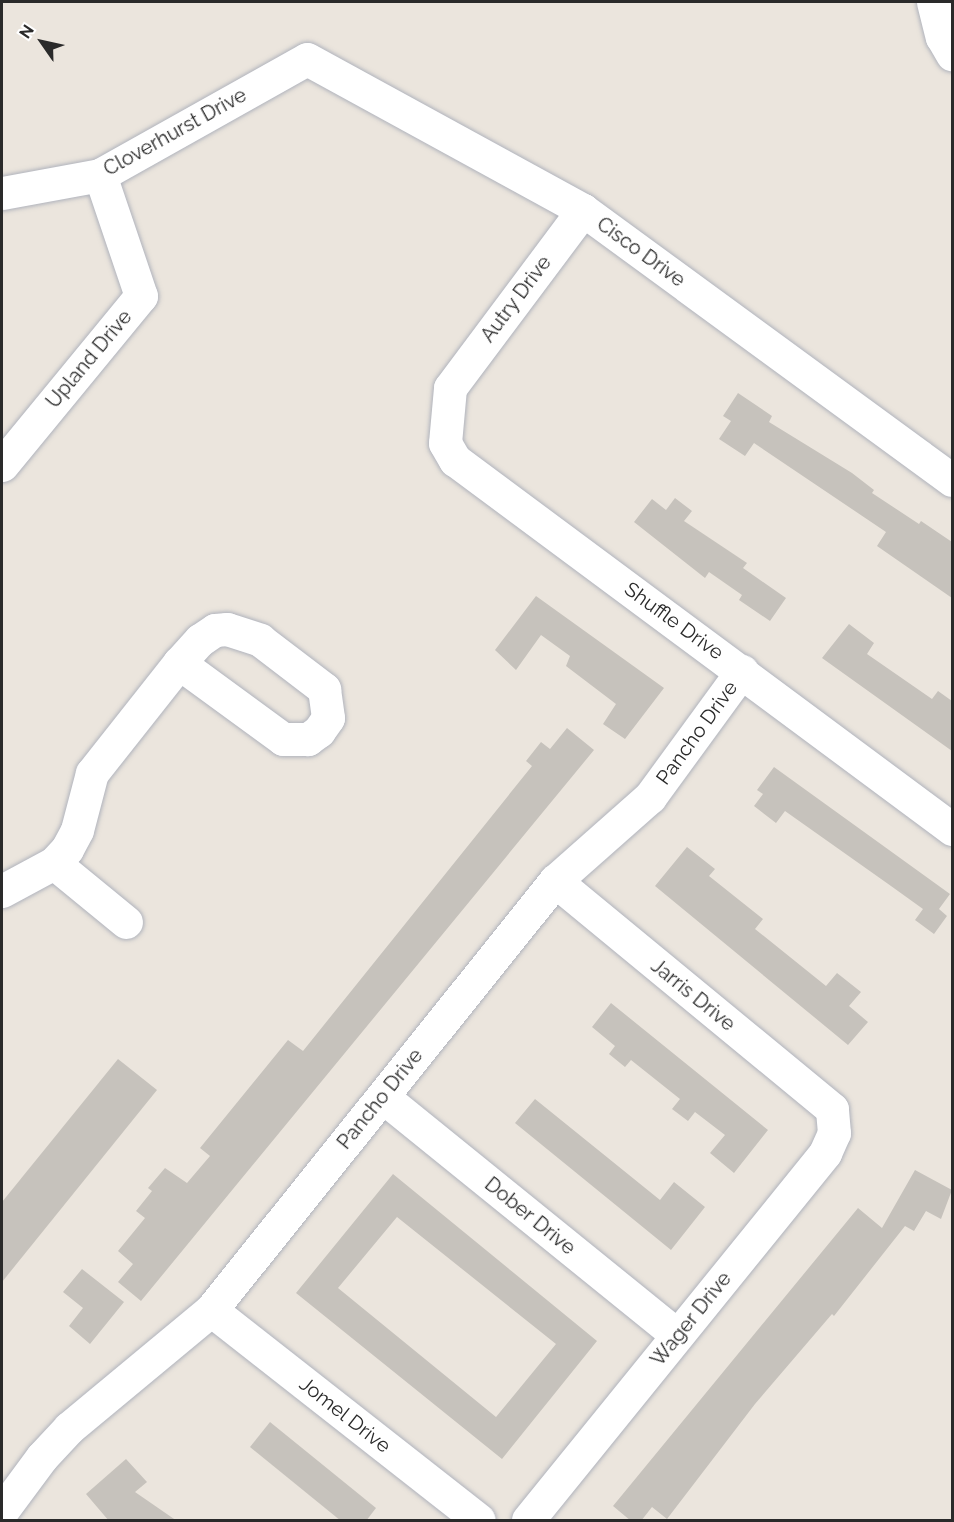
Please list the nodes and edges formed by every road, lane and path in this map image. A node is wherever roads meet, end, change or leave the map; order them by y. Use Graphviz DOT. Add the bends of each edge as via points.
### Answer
graph roads {
  1 [pos="933,2"];
  2 [pos="952,54"];
  3 [pos="307,58"];
  4 [pos="100,175"];
  5 [pos="2,193"];
  6 [pos="583,210"];
  7 [pos="450,388"];
  8 [pos="2,465"];
  9 [pos="952,480"];
  10 [pos="179,663"];
  11 [pos="742,671"];
  12 [pos="952,829"];
  13 [pos="54,863"];
  14 [pos="555,881"];
  15 [pos="2,891"];
  16 [pos="126,922"];
  17 [pos="383,1097"];
  18 [pos="832,1109"];
  19 [pos="211,1310"];
  20 [pos="677,1335"];
  21 [pos="2,1511"];
  22 [pos="478,1521"];
  23 [pos="528,1521"];
  1 -- 2 [label="street" via="942,37"];
  3 -- 4 [label="street, Cloverhurst Drive"];
  3 -- 6 [label="street, Cisco Drive"];
  4 -- 5 [label="street, Cloverhurst Drive"];
  4 -- 8 [label="street, Upland Drive" via="141,296"];
  6 -- 7 [label="street, Autry Drive"];
  6 -- 9 [label="street, Cisco Drive"];
  7 -- 11 [label="street, Shuffle Drive" via="445,443 455,460"];
  10 -- 13 [label="street" via="92,773 77,830"];
  11 -- 12 [label="street, Shuffle Drive"];
  11 -- 14 [label="street, Pancho Drive" via="650,797"];
  13 -- 15 [label="street"];
  13 -- 16 [label="street"];
  14 -- 17 [label="street, Pancho Drive"];
  14 -- 18 [label="street, Jarris Drive"];
  17 -- 19 [label="street, Pancho Drive"];
  17 -- 20 [label="street, Dober Drive"];
  18 -- 20 [label="street, Wager Drive" via="834,1133 825,1153"];
  19 -- 21 [label="street, Pancho Drive" via="69,1428"];
  19 -- 22 [label="street, Jomel Drive"];
  20 -- 23 [label="street, Wager Drive"];
}
